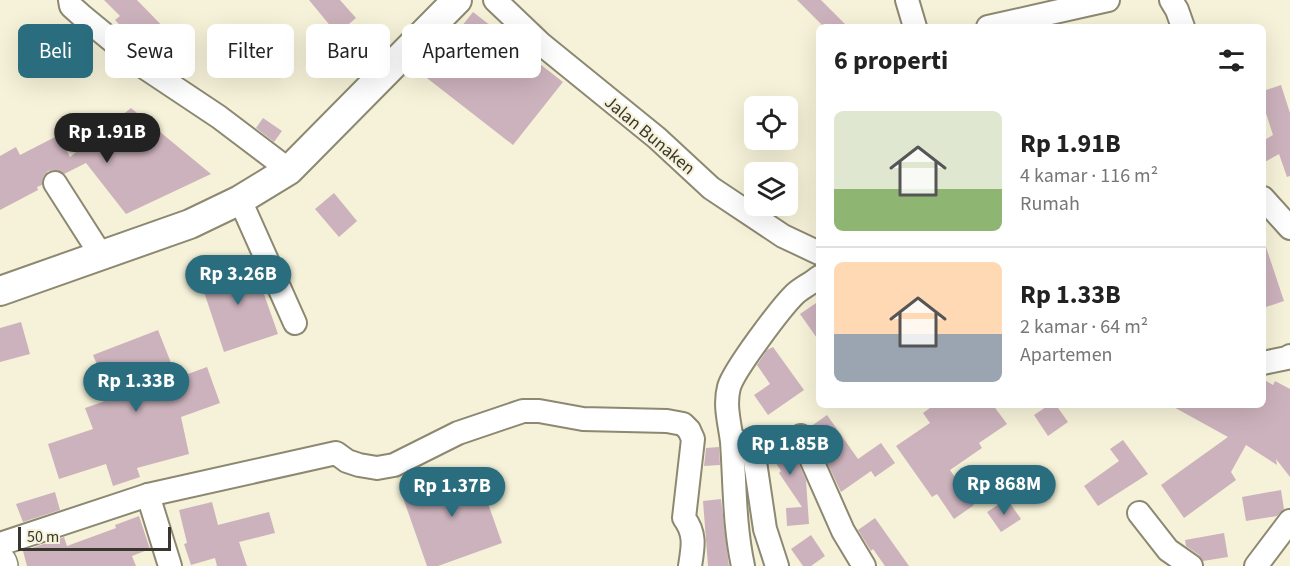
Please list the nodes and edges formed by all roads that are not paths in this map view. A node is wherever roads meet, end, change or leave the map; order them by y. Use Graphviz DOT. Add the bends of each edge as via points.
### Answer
graph roads {
  1 [pos="70,0"];
  2 [pos="457,0"];
  3 [pos="495,0"];
  4 [pos="908,0"];
  5 [pos="1108,0"];
  6 [pos="1171,0"];
  7 [pos="914,24"];
  8 [pos="1001,24"];
  9 [pos="1182,24"];
  10 [pos="289,170"];
  11 [pos="55,183"];
  12 [pos="240,200"];
  13 [pos="1266,201"];
  14 [pos="1290,228"];
  15 [pos="816,252"];
  16 [pos="101,255"];
  17 [pos="816,279"];
  18 [pos="0,291"];
  19 [pos="295,323"];
  20 [pos="1290,356"];
  21 [pos="1266,362"];
  22 [pos="801,436"];
  23 [pos="732,439"];
  24 [pos="148,495"];
  25 [pos="1139,513"];
  26 [pos="1290,521"];
  27 [pos="0,544"];
  28 [pos="170,566"];
  29 [pos="690,566"];
  30 [pos="743,566"];
  31 [pos="777,566"];
  32 [pos="864,566"];
  33 [pos="1191,566"];
  34 [pos="1256,566"];
  1 -- 10 [label="street" via="71,6 144,67"];
  2 -- 10 [label="main road"];
  3 -- 15 [label="street, Jalan Bunaken" via="711,188 783,236"];
  4 -- 7 [label="street"];
  5 -- 8 [label="street"];
  6 -- 9 [label="street"];
  10 -- 12 [label="main road"];
  11 -- 16 [label="street"];
  12 -- 16 [label="main road" via="190,224"];
  12 -- 19 [label="street"];
  13 -- 14 [label="street"];
  16 -- 18 [label="main road"];
  17 -- 23 [label="street" via="796,294 737,371 729,387 727,412"];
  20 -- 21 [label="street"];
  22 -- 32 [label="street" via="843,531"];
  23 -- 30 [label="street" via="736,536"];
  23 -- 31 [label="street" via="748,445 754,455 765,529"];
  24 -- 27 [label="street"];
  24 -- 28 [label="street"];
  24 -- 29 [label="street" via="336,453 359,465 394,465 458,433 523,411 583,419 667,421 683,424 693,440 684,518 692,528 694,540"];
  25 -- 33 [label="street" via="1168,550"];
  26 -- 34 [label="street"];
}
